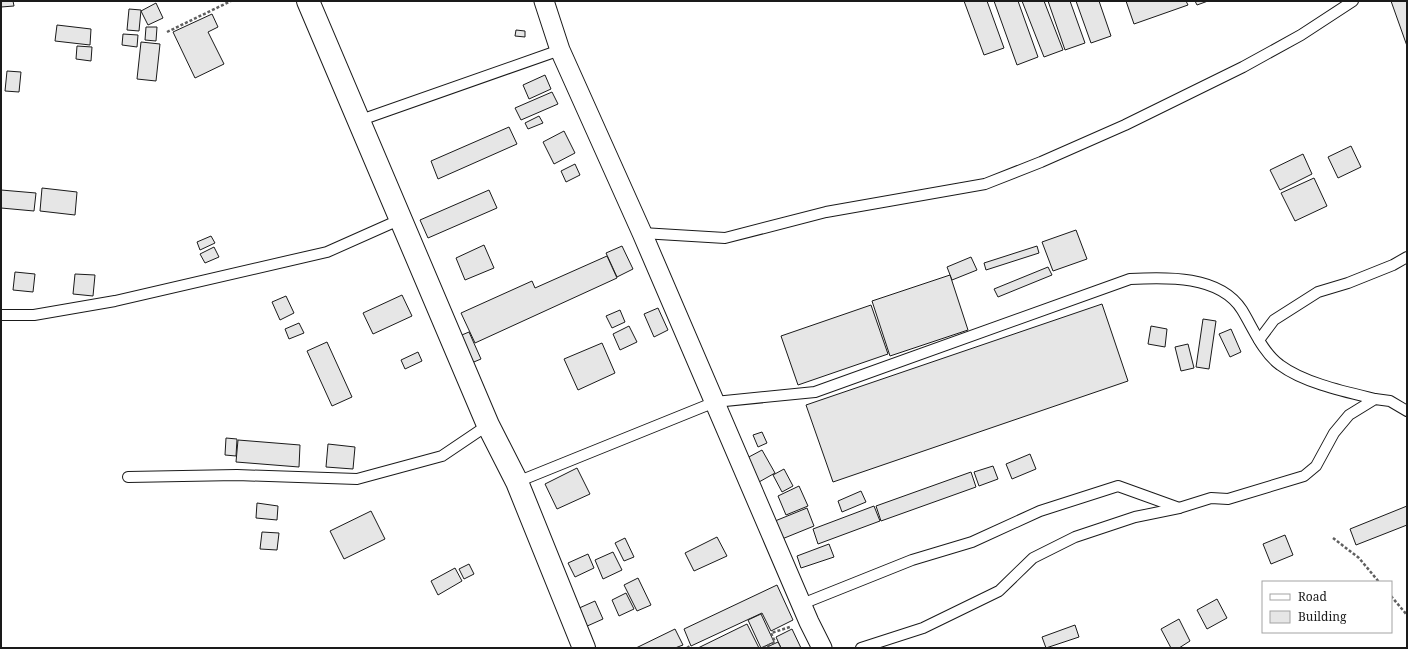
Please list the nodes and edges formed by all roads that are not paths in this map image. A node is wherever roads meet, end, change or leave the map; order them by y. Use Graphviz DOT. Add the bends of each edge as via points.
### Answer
graph roads {
  1 [pos="308,1"];
  2 [pos="1353,1"];
  3 [pos="547,3"];
  4 [pos="560,50"];
  5 [pos="358,121"];
  6 [pos="399,220"];
  7 [pos="642,233"];
  8 [pos="1407,257"];
  9 [pos="1,315"];
  10 [pos="1259,340"];
  11 [pos="1375,399"];
  12 [pos="715,402"];
  13 [pos="1407,411"];
  14 [pos="488,425"];
  15 [pos="128,477"];
  16 [pos="517,482"];
  17 [pos="1179,508"];
  18 [pos="802,604"];
  19 [pos="584,648"];
  20 [pos="822,648"];
  21 [pos="860,648"];
  1 -- 5 [label="street"];
  2 -- 7 [label="lane" via="1301,35 1243,67 1118,128 985,184 826,212 725,238"];
  3 -- 4 [label="street"];
  4 -- 5 [label="lane"];
  4 -- 7 [label="street"];
  5 -- 6 [label="street"];
  6 -- 9 [label="lane" via="327,252 115,301 34,315"];
  6 -- 14 [label="street"];
  7 -- 12 [label="street"];
  8 -- 10 [label="lane" via="1348,283 1318,292 1274,320"];
  10 -- 11 [label="lane" via="1280,365 1319,384"];
  10 -- 12 [label="lane" via="1242,308 1226,293 1199,282 1168,277 1130,279 815,392"];
  11 -- 13 [label="lane" via="1390,401"];
  11 -- 17 [label="lane" via="1350,415 1334,432 1316,466 1304,476 1228,499 1210,498"];
  12 -- 16 [label="lane"];
  12 -- 18 [label="street"];
  14 -- 15 [label="lane" via="442,456 357,479 237,475"];
  14 -- 16 [label="street"];
  16 -- 19 [label="street"];
  17 -- 18 [label="lane" via="1118,486 1040,511 972,542 912,560"];
  17 -- 21 [label="lane" via="1135,518 1075,537 1033,558 999,591 923,628"];
  18 -- 20 [label="street"];
}
